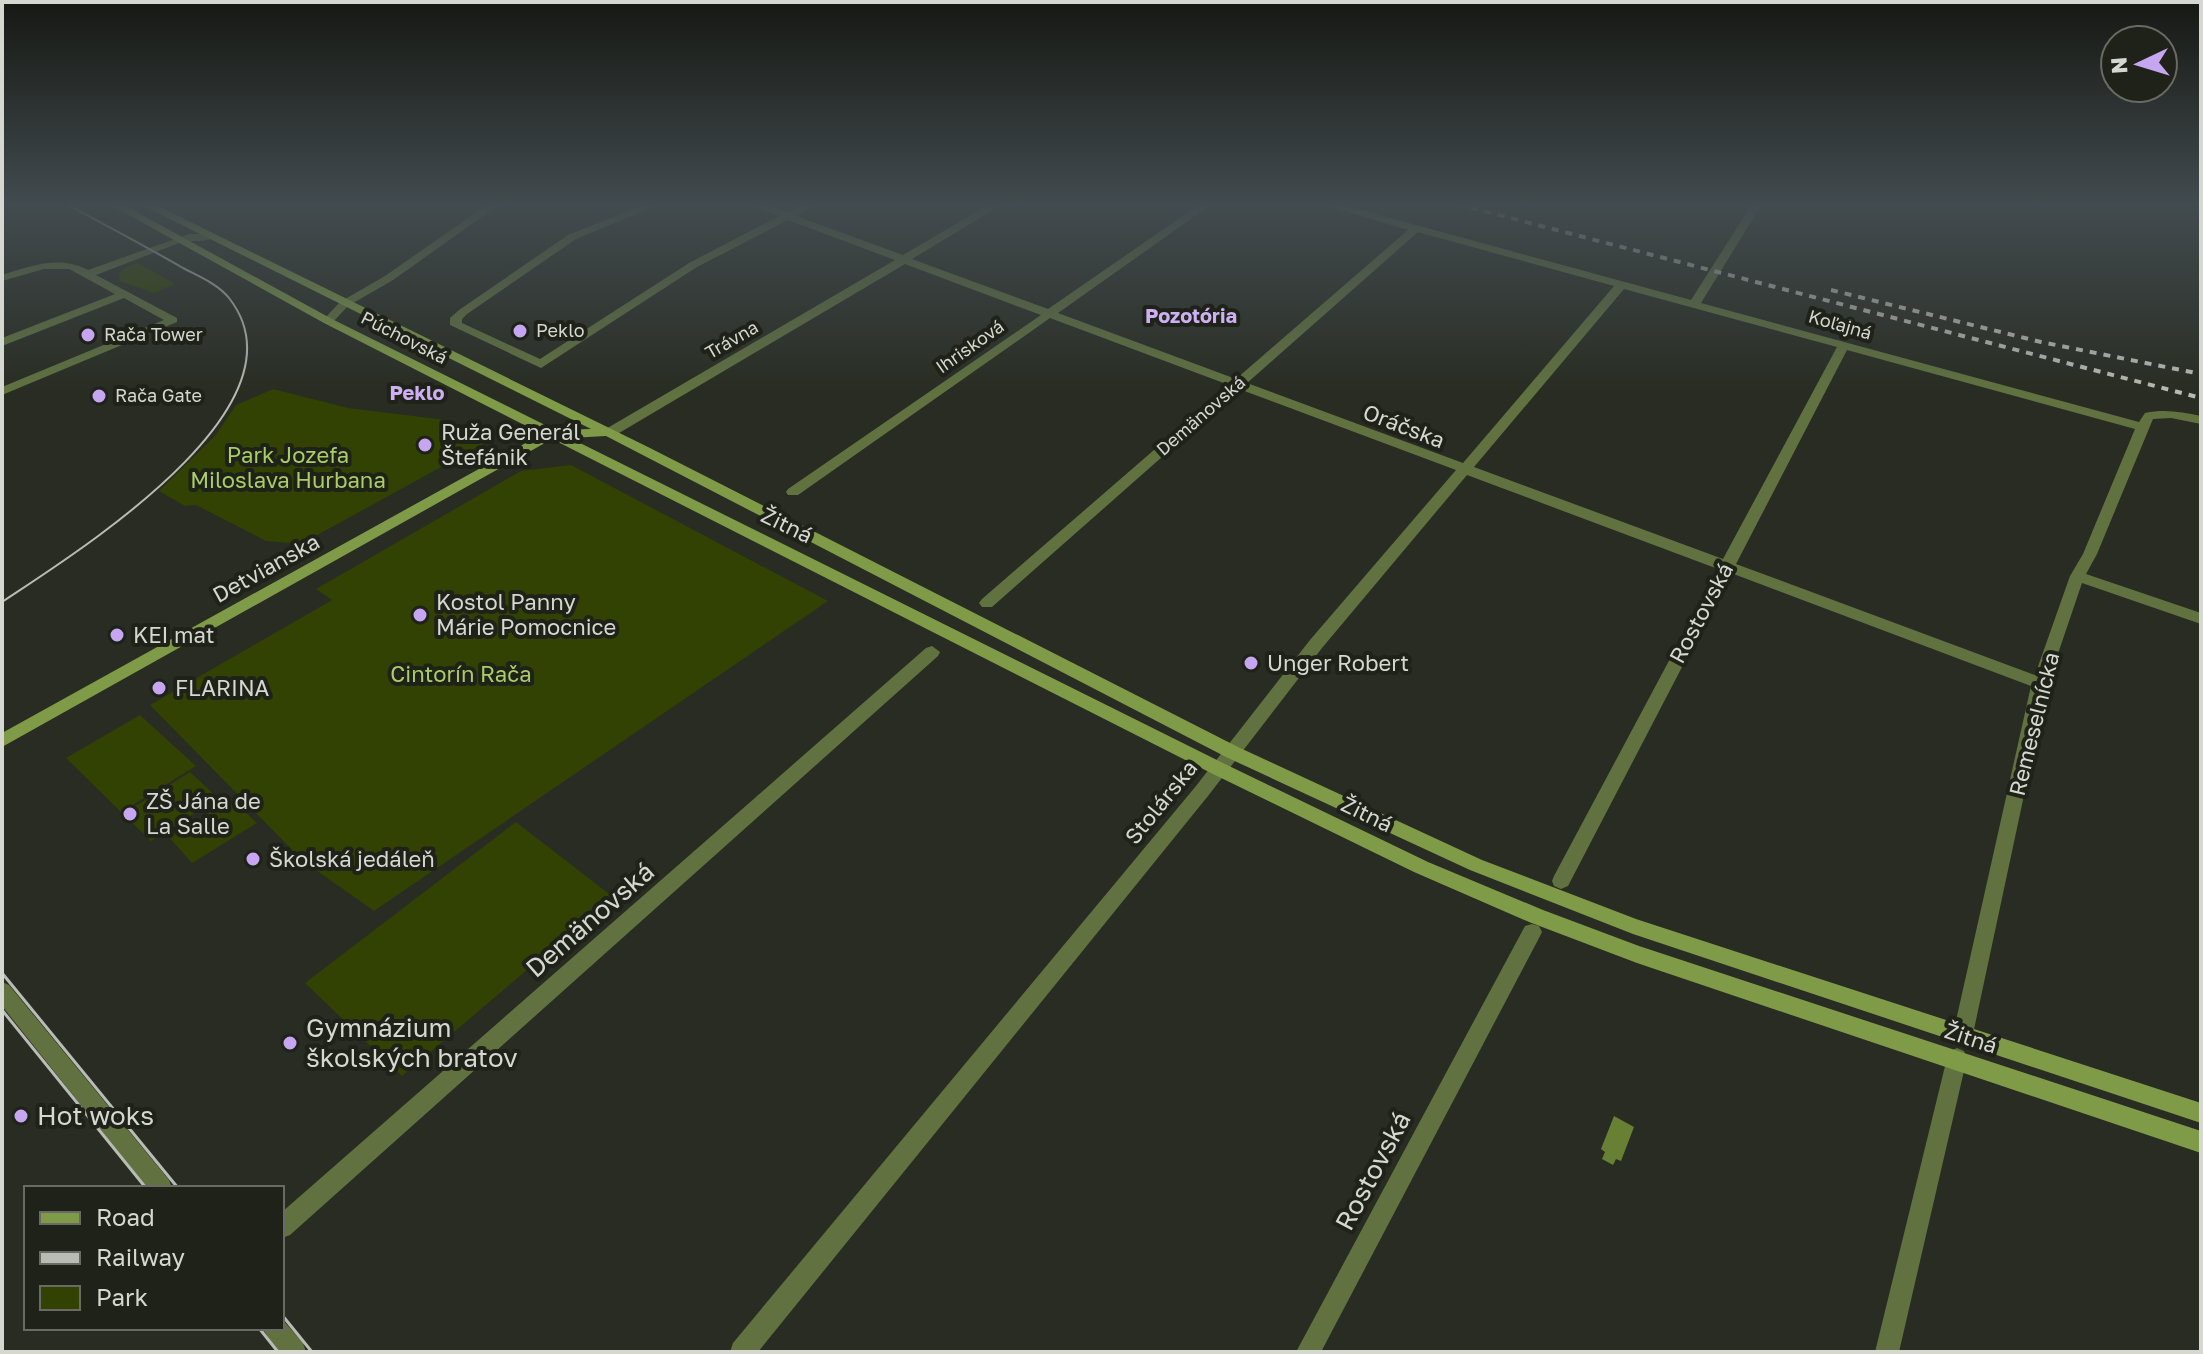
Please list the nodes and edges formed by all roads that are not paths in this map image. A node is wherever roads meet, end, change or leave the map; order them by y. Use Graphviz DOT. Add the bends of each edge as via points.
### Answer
graph roads {
  1 [pos="39,267"];
  2 [pos="74,267"];
  3 [pos="106,267"];
  4 [pos="226,267"];
  5 [pos="270,267"];
  6 [pos="404,267"];
  7 [pos="529,267"];
  8 [pos="690,267"];
  9 [pos="891,267"];
  10 [pos="922,267"];
  11 [pos="1116,267"];
  12 [pos="1371,267"];
  13 [pos="1555,267"];
  14 [pos="1718,267"];
  15 [pos="88,274"];
  16 [pos="2,278"];
  17 [pos="1621,285"];
  18 [pos="122,295"];
  19 [pos="1695,303"];
  20 [pos="344,304"];
  21 [pos="1049,314"];
  22 [pos="328,321"];
  23 [pos="2,342"];
  24 [pos="1844,345"];
  25 [pos="1238,384"];
  26 [pos="2,391"];
  27 [pos="553,406"];
  28 [pos="2201,420"];
  29 [pos="2142,427"];
  30 [pos="609,433"];
  31 [pos="552,434"];
  32 [pos="1462,469"];
  33 [pos="793,492"];
  34 [pos="1726,566"];
  35 [pos="2077,576"];
  36 [pos="987,603"];
  37 [pos="2201,619"];
  38 [pos="932,652"];
  39 [pos="2040,683"];
  40 [pos="2,741"];
  41 [pos="1232,752"];
  42 [pos="1219,769"];
  43 [pos="1561,881"];
  44 [pos="1532,932"];
  45 [pos="2,991"];
  46 [pos="1963,1034"];
  47 [pos="1957,1058"];
  48 [pos="2201,1113"];
  49 [pos="2201,1142"];
  50 [pos="159,1186"];
  51 [pos="284,1225"];
  52 [pos="276,1330"];
  53 [pos="294,1352"];
  54 [pos="742,1352"];
  55 [pos="1308,1352"];
  56 [pos="1887,1352"];
  1 -- 16 [label="street"];
  2 -- 15 [label="street"];
  3 -- 15 [label="street"];
  4 -- 22 [label="main road, Púchovská"];
  5 -- 20 [label="main road, Púchovská"];
  6 -- 20 [label="street"];
  7 -- 8 [label="street" via="456,318 456,325 541,364"];
  9 -- 30 [label="street, Trávna"];
  10 -- 21 [label="street, Oráčska"];
  11 -- 21 [label="street, Ihrisková"];
  12 -- 25 [label="street, Demänovská"];
  13 -- 17 [label="street, Koľajná"];
  14 -- 19 [label="street"];
  15 -- 18 [label="street"];
  17 -- 19 [label="street, Koľajná"];
  17 -- 32 [label="street, Stolárska"];
  18 -- 23 [label="street"];
  18 -- 26 [label="street" via="173,320"];
  19 -- 24 [label="street, Koľajná"];
  20 -- 22 [label="street"];
  20 -- 27 [label="main road, Púchovská"];
  21 -- 25 [label="street, Oráčska"];
  21 -- 33 [label="street, Ihrisková"];
  22 -- 31 [label="main road, Púchovská"];
  24 -- 29 [label="street, Koľajná"];
  24 -- 34 [label="street, Rostovská"];
  25 -- 32 [label="street, Oráčska"];
  25 -- 36 [label="street, Demänovská"];
  27 -- 30 [label="main road, Púchovská"];
  27 -- 31 [label="main road"];
  28 -- 29 [label="street" via="2157,414"];
  29 -- 35 [label="street, Remeselnícka"];
  30 -- 31 [label="main road, Púchovská"];
  30 -- 41 [label="main road, Žitná"];
  31 -- 40 [label="main road, Detvianska"];
  31 -- 42 [label="main road, Žitná"];
  32 -- 34 [label="street, Oráčska"];
  32 -- 41 [label="street, Stolárska"];
  34 -- 39 [label="street, Oráčska"];
  34 -- 43 [label="street, Rostovská"];
  35 -- 37 [label="street"];
  35 -- 39 [label="street, Remeselnícka"];
  38 -- 51 [label="street, Demänovská"];
  39 -- 46 [label="street, Remeselnícka"];
  41 -- 42 [label="street, Stolárska"];
  41 -- 46 [label="main road, Žitná" via="1449,853 1586,909"];
  42 -- 47 [label="main road, Žitná" via="1421,867 1560,925"];
  42 -- 54 [label="street, Stolárska"];
  44 -- 55 [label="street, Rostovská"];
  45 -- 50 [label="street"];
  46 -- 47 [label="main road"];
  46 -- 48 [label="main road, Žitná"];
  47 -- 49 [label="main road, Žitná"];
  47 -- 56 [label="street"];
  52 -- 53 [label="street"];
}
